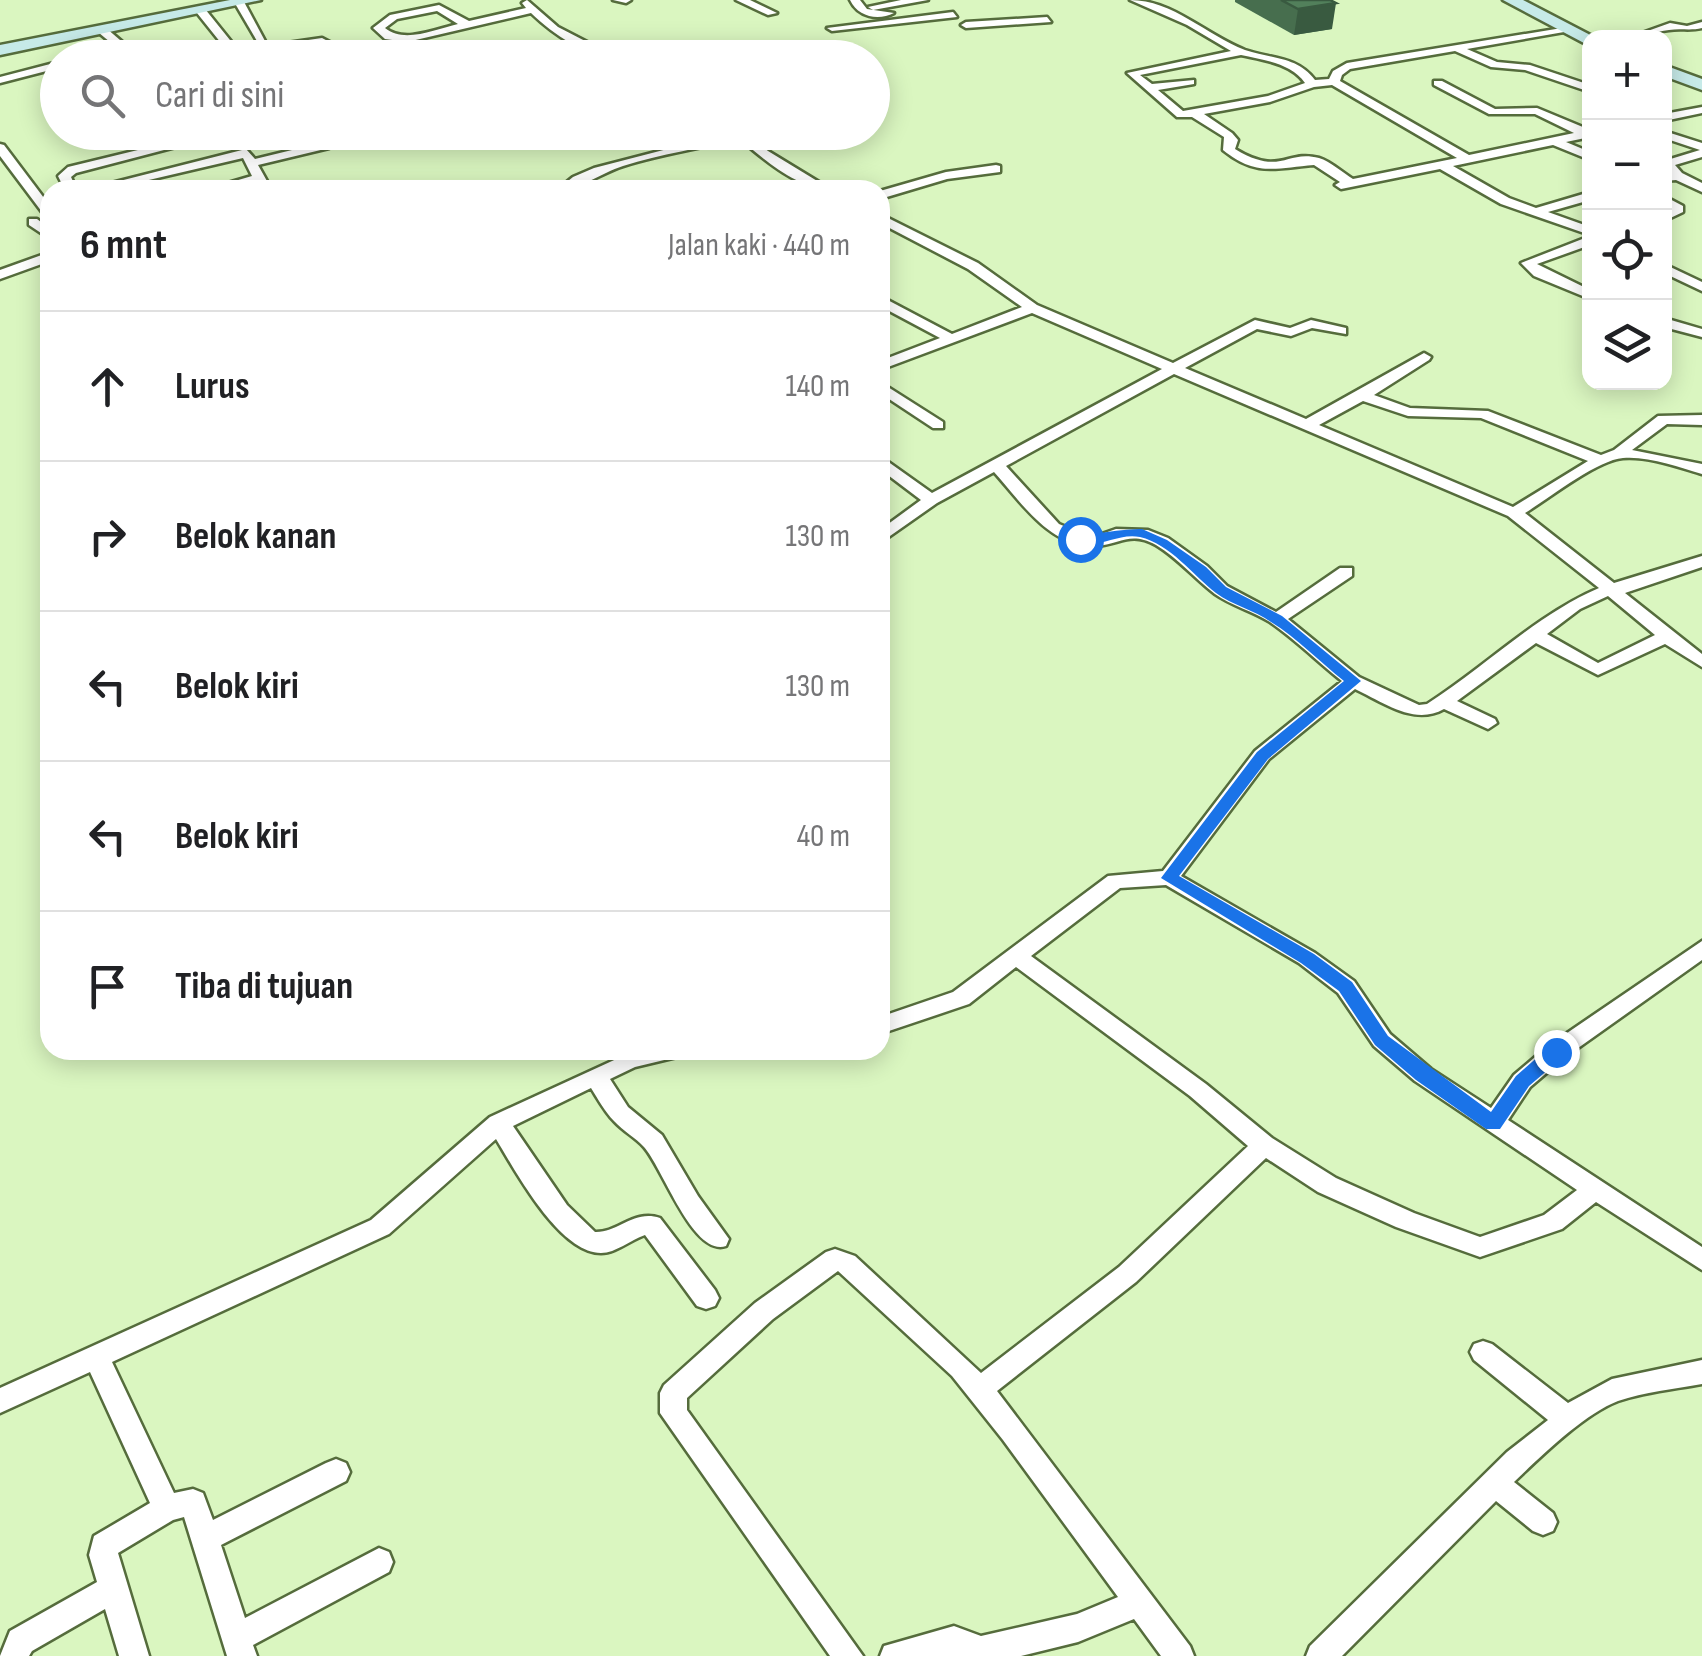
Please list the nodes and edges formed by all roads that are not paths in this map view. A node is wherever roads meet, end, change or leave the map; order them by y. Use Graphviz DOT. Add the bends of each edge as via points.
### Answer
graph roads {
  1 [pos="523,0"];
  2 [pos="618,0"];
  3 [pos="626,0"];
  4 [pos="770,0"];
  5 [pos="923,0"];
  6 [pos="1135,0"];
  7 [pos="1511,0"];
  8 [pos="244,1"];
  9 [pos="745,2"];
  10 [pos="860,3"];
  11 [pos="535,9"];
  12 [pos="200,11"];
  13 [pos="772,13"];
  14 [pos="952,14"];
  15 [pos="874,15"];
  16 [pos="1047,20"];
  17 [pos="466,24"];
  18 [pos="967,25"];
  19 [pos="1702,25"];
  20 [pos="1564,29"];
  21 [pos="102,30"];
  22 [pos="1657,30"];
  23 [pos="843,36"];
  24 [pos="1582,37"];
  25 [pos="261,39"];
  26 [pos="51,40"];
  27 [pos="112,40"];
  28 [pos="224,40"];
  29 [pos="576,40"];
  30 [pos="40,42"];
  31 [pos="1453,46"];
  32 [pos="0,50"];
  33 [pos="1241,52"];
  34 [pos="40,70"];
  35 [pos="1672,73"];
  36 [pos="0,80"];
  37 [pos="1190,82"];
  38 [pos="1334,82"];
  39 [pos="1438,82"];
  40 [pos="1312,84"];
  41 [pos="1702,84"];
  42 [pos="1582,86"];
  43 [pos="1149,88"];
  44 [pos="1702,110"];
  45 [pos="1194,113"];
  46 [pos="1672,116"];
  47 [pos="1582,132"];
  48 [pos="1582,135"];
  49 [pos="1672,137"];
  50 [pos="1555,140"];
  51 [pos="0,148"];
  52 [pos="154,150"];
  53 [pos="245,150"];
  54 [pos="284,150"];
  55 [pos="683,150"];
  56 [pos="760,150"];
  57 [pos="1702,150"];
  58 [pos="1582,152"];
  59 [pos="1687,158"];
  60 [pos="249,159"];
  61 [pos="1467,159"];
  62 [pos="1672,162"];
  63 [pos="1702,164"];
  64 [pos="1442,165"];
  65 [pos="996,169"];
  66 [pos="17,171"];
  67 [pos="0,175"];
  68 [pos="1672,177"];
  69 [pos="66,180"];
  70 [pos="166,180"];
  71 [pos="261,180"];
  72 [pos="576,180"];
  73 [pos="809,180"];
  74 [pos="1700,186"];
  75 [pos="890,192"];
  76 [pos="1582,198"];
  77 [pos="40,201"];
  78 [pos="1533,212"];
  79 [pos="33,222"];
  80 [pos="890,225"];
  81 [pos="40,227"];
  82 [pos="1582,228"];
  83 [pos="1582,243"];
  84 [pos="40,260"];
  85 [pos="1672,272"];
  86 [pos="0,276"];
  87 [pos="1702,287"];
  88 [pos="1582,292"];
  89 [pos="890,305"];
  90 [pos="1032,308"];
  91 [pos="1672,324"];
  92 [pos="1342,331"];
  93 [pos="1702,333"];
  94 [pos="952,339"];
  95 [pos="1424,357"];
  96 [pos="890,362"];
  97 [pos="1176,366"];
  98 [pos="890,393"];
  99 [pos="1362,396"];
  100 [pos="1702,420"];
  101 [pos="1307,424"];
  102 [pos="938,425"];
  103 [pos="1619,454"];
  104 [pos="1601,461"];
  105 [pos="998,467"];
  106 [pos="1702,469"];
  107 [pos="890,470"];
  108 [pos="930,500"];
  109 [pos="1514,513"];
  110 [pos="890,530"];
  111 [pos="1702,561"];
  112 [pos="1346,572"];
  113 [pos="1610,590"];
  114 [pos="1277,619"];
  115 [pos="1535,635"];
  116 [pos="1667,636"];
  117 [pos="1702,662"];
  118 [pos="1353,681"];
  119 [pos="1444,702"];
  120 [pos="1488,723"];
  121 [pos="1169,878"];
  122 [pos="1702,949"];
  123 [pos="1016,956"];
  124 [pos="890,1023"];
  125 [pos="629,1060"];
  126 [pos="595,1076"];
  127 [pos="498,1122"];
  128 [pos="1493,1124"];
  129 [pos="1264,1144"];
  130 [pos="1596,1189"];
  131 [pos="717,1238"];
  132 [pos="1702,1260"];
  133 [pos="706,1298"];
  134 [pos="1483,1352"];
  135 [pos="96,1357"];
  136 [pos="1702,1372"];
  137 [pos="978,1389"];
  138 [pos="0,1401"];
  139 [pos="1567,1419"];
  140 [pos="336,1472"];
  141 [pos="1495,1484"];
  142 [pos="168,1508"];
  143 [pos="1543,1522"];
  144 [pos="205,1540"];
  145 [pos="379,1562"];
  146 [pos="115,1586"];
  147 [pos="1138,1603"];
  148 [pos="239,1647"];
  149 [pos="10,1652"];
  150 [pos="134,1656"];
  151 [pos="848,1656"];
  152 [pos="894,1656"];
  153 [pos="1179,1656"];
  154 [pos="1321,1656"];
  1 -- 11 [label="street"];
  2 -- 3 [label="street"];
  4 -- 9 [label="street"];
  5 -- 10 [label="street"];
  6 -- 33 [label="street"];
  7 -- 20 [label="main road"];
  8 -- 12 [label="main road"];
  8 -- 25 [label="street"];
  9 -- 13 [label="street"];
  10 -- 15 [label="street"];
  11 -- 17 [label="street"];
  11 -- 29 [label="street"];
  12 -- 21 [label="main road"];
  12 -- 28 [label="street"];
  14 -- 15 [label="street" via="940,6"];
  14 -- 15 [label="street" via="827,25"];
  14 -- 18 [label="street"];
  16 -- 18 [label="street"];
  17 -- 17 [label="street" via="439,8 394,17 378,28 407,39"];
  18 -- 23 [label="street"];
  19 -- 22 [label="street"];
  20 -- 24 [label="main road"];
  20 -- 31 [label="street"];
  21 -- 26 [label="main road"];
  21 -- 27 [label="street"];
  30 -- 32 [label="main road"];
  31 -- 38 [label="street" via="1347,66"];
  31 -- 42 [label="street" via="1496,65 1526,67"];
  33 -- 40 [label="street" via="1282,62"];
  33 -- 43 [label="street" via="1133,71"];
  34 -- 36 [label="street"];
  35 -- 41 [label="main road"];
  37 -- 43 [label="street"];
  38 -- 40 [label="street"];
  38 -- 61 [label="street"];
  39 -- 47 [label="street" via="1493,112 1537,111"];
  40 -- 45 [label="street"];
  43 -- 45 [label="street" via="1178,114"];
  44 -- 46 [label="street"];
  45 -- 64 [label="street" via="1228,135 1228,150 1260,169 1316,161 1345,184"];
  48 -- 50 [label="street"];
  49 -- 57 [label="street"];
  50 -- 58 [label="street"];
  50 -- 61 [label="street"];
  51 -- 66 [label="street"];
  52 -- 69 [label="street" via="72,170"];
  53 -- 60 [label="street"];
  54 -- 60 [label="street"];
  55 -- 72 [label="street"];
  56 -- 73 [label="street"];
  57 -- 59 [label="street"];
  59 -- 62 [label="street"];
  59 -- 63 [label="street"];
  60 -- 70 [label="street"];
  60 -- 71 [label="street"];
  61 -- 64 [label="street"];
  64 -- 78 [label="street"];
  65 -- 75 [label="street"];
  66 -- 67 [label="street"];
  66 -- 77 [label="street"];
  68 -- 74 [label="street"];
  76 -- 78 [label="street"];
  78 -- 82 [label="street"];
  79 -- 81 [label="street"];
  80 -- 90 [label="street" via="973,266"];
  83 -- 88 [label="street" via="1528,264"];
  84 -- 86 [label="street"];
  85 -- 87 [label="street"];
  89 -- 94 [label="street"];
  90 -- 94 [label="street"];
  90 -- 97 [label="street"];
  91 -- 93 [label="street"];
  92 -- 97 [label="street" via="1312,324 1291,332 1255,324"];
  94 -- 96 [label="street"];
  95 -- 99 [label="street"];
  97 -- 101 [label="street"];
  97 -- 105 [label="street"];
  98 -- 102 [label="street"];
  99 -- 101 [label="street"];
  99 -- 104 [label="street" via="1408,412 1482,414"];
  100 -- 103 [label="street" via="1663,419"];
  101 -- 109 [label="street"];
  103 -- 104 [label="street"];
  103 -- 106 [label="street"];
  104 -- 109 [label="street"];
  105 -- 108 [label="street"];
  105 -- 114 [label="street" via="1053,527 1097,541 1142,533 1221,590"];
  107 -- 108 [label="street"];
  108 -- 110 [label="street"];
  109 -- 113 [label="street" via="1572,553"];
  111 -- 113 [label="street"];
  112 -- 114 [label="street"];
  113 -- 115 [label="street" via="1574,605"];
  113 -- 116 [label="street"];
  114 -- 118 [label="street"];
  115 -- 116 [label="street" via="1598,670"];
  115 -- 119 [label="street"];
  116 -- 117 [label="street"];
  118 -- 119 [label="street" via="1417,711"];
  118 -- 121 [label="street" via="1262,755"];
  119 -- 120 [label="street"];
  121 -- 123 [label="street" via="1115,881"];
  121 -- 128 [label="street" via="1346,986 1382,1040"];
  122 -- 128 [label="street" via="1556,1052 1522,1081"];
  123 -- 124 [label="street" via="961,998"];
  123 -- 129 [label="street"];
  125 -- 126 [label="street"];
  126 -- 127 [label="street"];
  126 -- 131 [label="street" via="620,1112 654,1142"];
  127 -- 133 [label="street" via="569,1225 603,1244 635,1224 651,1225"];
  127 -- 135 [label="street" via="380,1227"];
  128 -- 130 [label="street"];
  129 -- 130 [label="street" via="1343,1192 1480,1247 1553,1222"];
  129 -- 137 [label="street" via="1076,1318"];
  130 -- 132 [label="street"];
  134 -- 139 [label="street"];
  135 -- 138 [label="street"];
  135 -- 142 [label="street"];
  136 -- 139 [label="street" via="1612,1391"];
  137 -- 147 [label="street"];
  137 -- 151 [label="street" via="835,1259 764,1311 673,1393 683,1427"];
  139 -- 141 [label="street"];
  140 -- 144 [label="street"];
  141 -- 143 [label="street"];
  141 -- 154 [label="street"];
  142 -- 144 [label="street" via="192,1502"];
  142 -- 146 [label="street" via="104,1546"];
  144 -- 148 [label="street"];
  145 -- 148 [label="street"];
  146 -- 149 [label="street"];
  146 -- 150 [label="street"];
  147 -- 152 [label="street" via="1078,1628 981,1651 954,1641"];
  147 -- 153 [label="street"];
}
